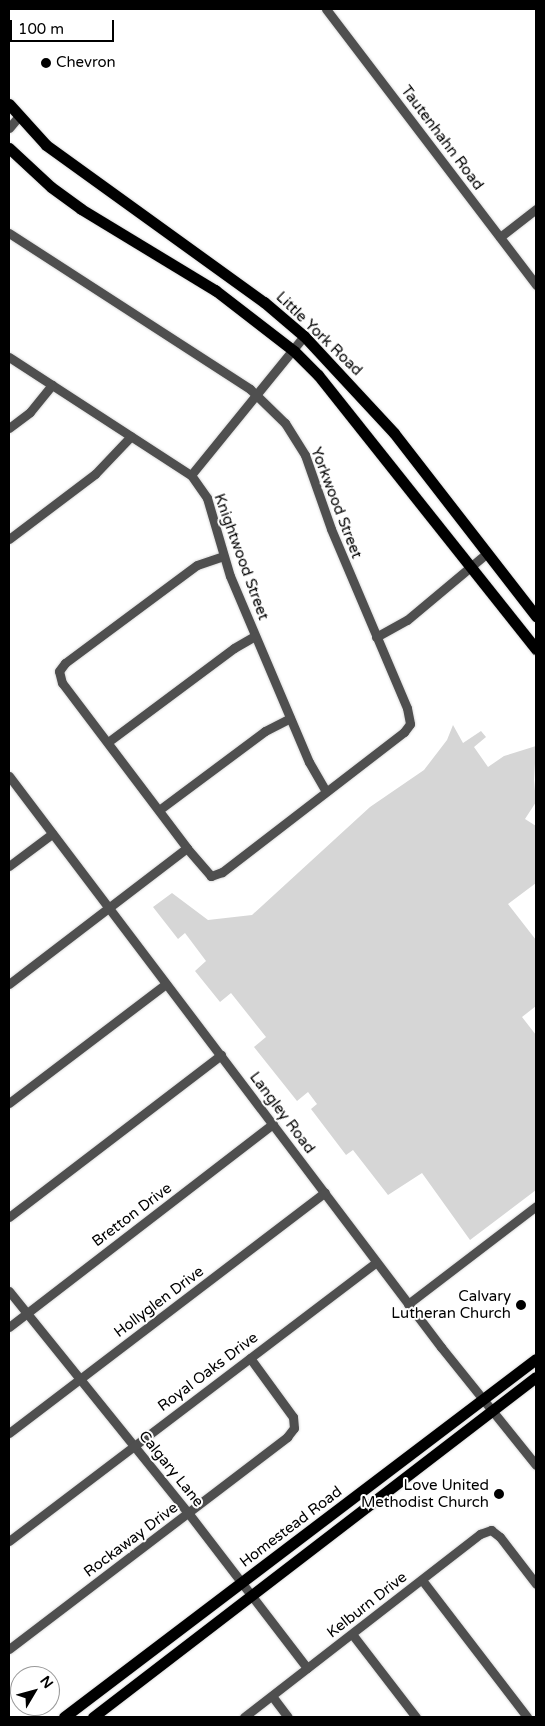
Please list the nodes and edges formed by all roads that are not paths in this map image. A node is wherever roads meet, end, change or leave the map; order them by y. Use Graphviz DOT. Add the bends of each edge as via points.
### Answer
graph roads {
  1 [pos="326,9"];
  2 [pos="9,104"];
  3 [pos="19,116"];
  4 [pos="9,128"];
  5 [pos="9,148"];
  6 [pos="536,210"];
  7 [pos="9,233"];
  8 [pos="500,237"];
  9 [pos="536,284"];
  10 [pos="304,336"];
  11 [pos="294,351"];
  12 [pos="9,357"];
  13 [pos="52,385"];
  14 [pos="258,396"];
  15 [pos="372,408"];
  16 [pos="356,421"];
  17 [pos="9,428"];
  18 [pos="131,436"];
  19 [pos="416,462"];
  20 [pos="191,475"];
  21 [pos="398,475"];
  22 [pos="9,539"];
  23 [pos="487,553"];
  24 [pos="223,556"];
  25 [pos="471,566"];
  26 [pos="536,616"];
  27 [pos="255,636"];
  28 [pos="376,637"];
  29 [pos="536,649"];
  30 [pos="290,718"];
  31 [pos="108,742"];
  32 [pos="9,776"];
  33 [pos="326,792"];
  34 [pos="159,810"];
  35 [pos="52,834"];
  36 [pos="187,848"];
  37 [pos="9,866"];
  38 [pos="108,909"];
  39 [pos="9,984"];
  40 [pos="166,984"];
  41 [pos="221,1055"];
  42 [pos="9,1103"];
  43 [pos="273,1124"];
  44 [pos="325,1192"];
  45 [pos="536,1206"];
  46 [pos="9,1217"];
  47 [pos="376,1262"];
  48 [pos="9,1291"];
  49 [pos="408,1304"];
  50 [pos="26,1313"];
  51 [pos="9,1327"];
  52 [pos="250,1358"];
  53 [pos="536,1360"];
  54 [pos="536,1377"];
  55 [pos="80,1379"];
  56 [pos="482,1400"];
  57 [pos="490,1410"];
  58 [pos="9,1433"];
  59 [pos="135,1446"];
  60 [pos="536,1465"];
  61 [pos="389,1471"];
  62 [pos="399,1485"];
  63 [pos="189,1514"];
  64 [pos="332,1514"];
  65 [pos="342,1527"];
  66 [pos="9,1541"];
  67 [pos="422,1580"];
  68 [pos="242,1583"];
  69 [pos="536,1584"];
  70 [pos="251,1595"];
  71 [pos="352,1634"];
  72 [pos="9,1649"];
  73 [pos="151,1652"];
  74 [pos="162,1665"];
  75 [pos="307,1668"];
  76 [pos="272,1696"];
  77 [pos="80,1706"];
  78 [pos="64,1717"];
  79 [pos="89,1717"];
  80 [pos="93,1717"];
  81 [pos="244,1717"];
  82 [pos="288,1717"];
  83 [pos="416,1717"];
  84 [pos="527,1717"];
  1 -- 8 [label="street, Tautenhahn Road"];
  2 -- 3 [label="main road, Little York Road"];
  3 -- 4 [label="street"];
  3 -- 10 [label="main road, Little York Road" via="46,145 264,302"];
  5 -- 11 [label="main road, Little York Road" via="51,187 81,209 222,295"];
  6 -- 8 [label="street"];
  7 -- 14 [label="street, Yorkwood Street"];
  8 -- 9 [label="street, Tautenhahn Road"];
  10 -- 11 [label="street"];
  10 -- 15 [label="main road, Little York Road"];
  11 -- 14 [label="street"];
  11 -- 16 [label="main road, Little York Road"];
  12 -- 13 [label="street, Knightwood Street"];
  13 -- 17 [label="street" via="30,412"];
  13 -- 18 [label="street, Knightwood Street"];
  14 -- 20 [label="street"];
  14 -- 28 [label="street, Yorkwood Street" via="285,423 305,455 331,529"];
  15 -- 16 [label="main road"];
  15 -- 19 [label="main road, Little York Road"];
  16 -- 21 [label="main road, Little York Road"];
  18 -- 20 [label="street, Knightwood Street"];
  18 -- 22 [label="street" via="95,474"];
  19 -- 21 [label="main road"];
  19 -- 23 [label="main road, Little York Road"];
  20 -- 24 [label="street, Knightwood Street" via="207,498"];
  21 -- 25 [label="main road, Little York Road"];
  23 -- 25 [label="street"];
  23 -- 26 [label="main road, Little York Road"];
  24 -- 27 [label="street, Knightwood Street"];
  24 -- 31 [label="street" via="197,565 65,663 59,671 62,683"];
  25 -- 28 [label="street" via="407,620"];
  25 -- 29 [label="main road, Little York Road"];
  27 -- 30 [label="street, Knightwood Street"];
  27 -- 31 [label="street" via="234,648"];
  28 -- 33 [label="street, Yorkwood Street" via="410,724"];
  30 -- 33 [label="street, Knightwood Street"];
  30 -- 34 [label="street" via="265,730"];
  31 -- 34 [label="street"];
  32 -- 35 [label="street, Langley Road"];
  33 -- 36 [label="street" via="222,872 212,876"];
  34 -- 36 [label="street"];
  35 -- 37 [label="street"];
  35 -- 38 [label="street, Langley Road"];
  36 -- 38 [label="street"];
  38 -- 39 [label="street"];
  38 -- 40 [label="street, Langley Road"];
  40 -- 41 [label="street, Langley Road"];
  40 -- 42 [label="street"];
  41 -- 43 [label="street, Langley Road"];
  41 -- 46 [label="street"];
  43 -- 44 [label="street, Langley Road"];
  43 -- 50 [label="street, Bretton Drive"];
  44 -- 47 [label="street, Langley Road"];
  44 -- 55 [label="street, Hollyglen Drive"];
  45 -- 49 [label="street"];
  47 -- 49 [label="street, Langley Road"];
  47 -- 52 [label="street, Royal Oaks Drive"];
  48 -- 50 [label="street, Calgary Lane"];
  49 -- 56 [label="street, Langley Road"];
  50 -- 51 [label="street, Bretton Drive"];
  50 -- 55 [label="street, Calgary Lane"];
  52 -- 59 [label="street, Royal Oaks Drive"];
  52 -- 63 [label="street, Rockaway Drive" via="284,1403 294,1428 277,1446"];
  53 -- 56 [label="main road, Homestead Road"];
  54 -- 57 [label="main road, Homestead Road"];
  55 -- 58 [label="street, Hollyglen Drive"];
  55 -- 59 [label="street, Calgary Lane"];
  56 -- 57 [label="street, Langley Road"];
  56 -- 61 [label="main road, Homestead Road"];
  57 -- 60 [label="street, Langley Road"];
  57 -- 62 [label="main road, Homestead Road"];
  59 -- 63 [label="street, Calgary Lane"];
  59 -- 66 [label="street, Royal Oaks Drive"];
  61 -- 62 [label="main road"];
  61 -- 64 [label="main road, Homestead Road"];
  62 -- 65 [label="main road, Homestead Road"];
  63 -- 68 [label="street, Calgary Lane"];
  63 -- 72 [label="street, Rockaway Drive"];
  64 -- 65 [label="main road"];
  64 -- 68 [label="main road, Homestead Road"];
  65 -- 70 [label="main road, Homestead Road"];
  67 -- 69 [label="street, Kelburn Drive" via="480,1534 491,1530 506,1544"];
  67 -- 71 [label="street, Kelburn Drive"];
  67 -- 84 [label="street"];
  68 -- 70 [label="street, Calgary Lane"];
  68 -- 73 [label="main road, Homestead Road"];
  70 -- 74 [label="main road, Homestead Road"];
  70 -- 75 [label="street, Calgary Lane"];
  71 -- 75 [label="street, Kelburn Drive"];
  71 -- 83 [label="street"];
  73 -- 74 [label="main road"];
  73 -- 77 [label="main road, Homestead Road"];
  74 -- 80 [label="main road, Homestead Road"];
  75 -- 76 [label="street, Kelburn Drive"];
  76 -- 81 [label="street, Kelburn Drive"];
  76 -- 82 [label="street"];
  77 -- 78 [label="main road, Homestead Road"];
  77 -- 79 [label="main road"];
}
